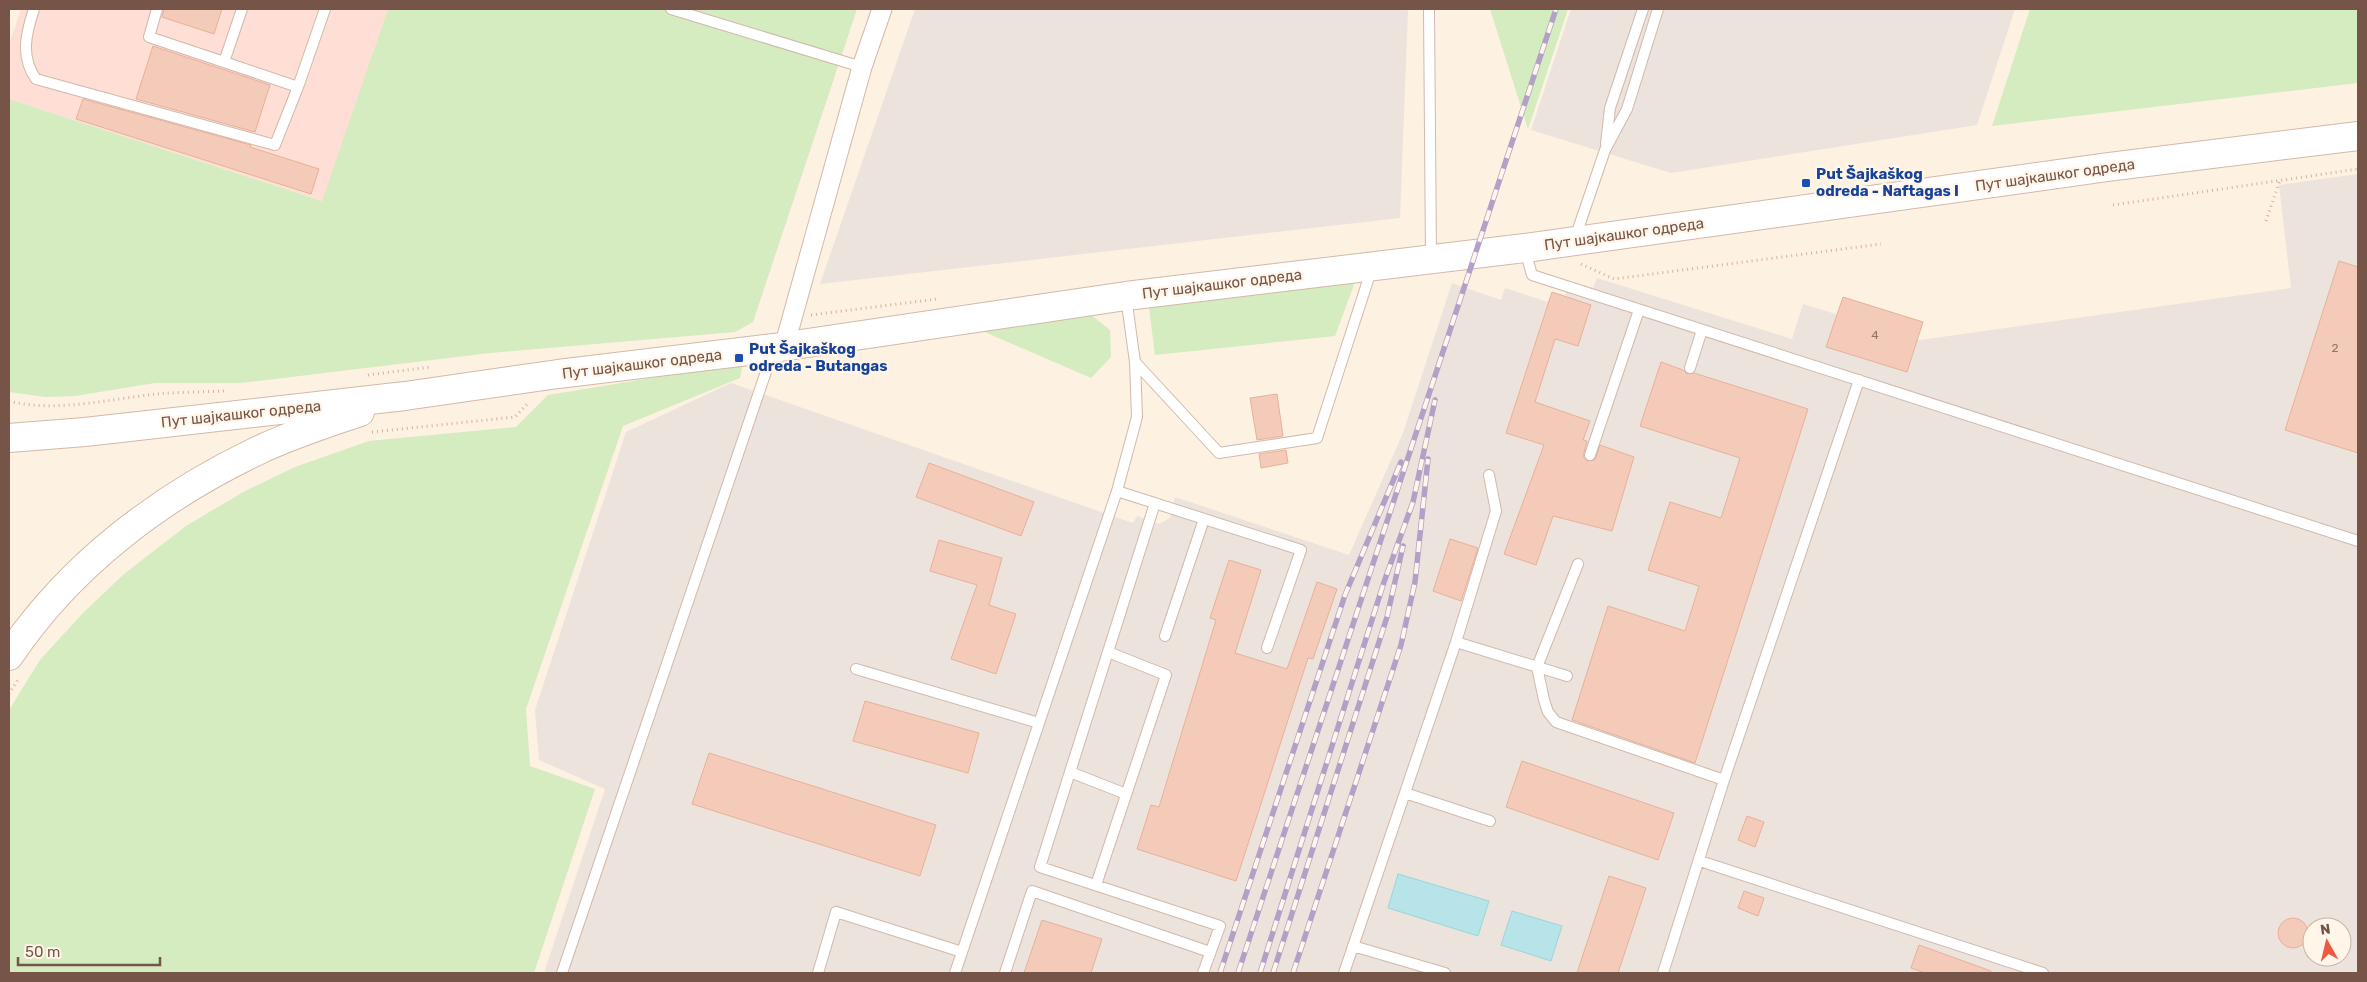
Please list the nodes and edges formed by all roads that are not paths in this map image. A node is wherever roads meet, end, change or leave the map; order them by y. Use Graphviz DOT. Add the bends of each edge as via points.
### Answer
graph roads {
  1 [pos="34,9"];
  2 [pos="157,9"];
  3 [pos="242,9"];
  4 [pos="325,9"];
  5 [pos="672,9"];
  6 [pos="882,9"];
  7 [pos="1429,9"];
  8 [pos="1643,9"];
  9 [pos="1658,9"];
  10 [pos="224,62"];
  11 [pos="862,67"];
  12 [pos="298,87"];
  13 [pos="2358,136"];
  14 [pos="1605,150"];
  15 [pos="1525,248"];
  16 [pos="1574,251"];
  17 [pos="1431,259"];
  18 [pos="1374,265"];
  19 [pos="1126,296"];
  20 [pos="1639,310"];
  21 [pos="1702,330"];
  22 [pos="779,347"];
  23 [pos="1135,362"];
  24 [pos="1690,368"];
  25 [pos="1859,380"];
  26 [pos="405,396"];
  27 [pos="9,422"];
  28 [pos="86,432"];
  29 [pos="9,438"];
  30 [pos="9,451"];
  31 [pos="1590,455"];
  32 [pos="1489,475"];
  33 [pos="1117,491"];
  34 [pos="1155,503"];
  35 [pos="1204,519"];
  36 [pos="2358,541"];
  37 [pos="1578,564"];
  38 [pos="1165,636"];
  39 [pos="1456,642"];
  40 [pos="1267,648"];
  41 [pos="1108,652"];
  42 [pos="16,664"];
  43 [pos="1538,667"];
  44 [pos="856,669"];
  45 [pos="1567,676"];
  46 [pos="1039,723"];
  47 [pos="1070,772"];
  48 [pos="1724,780"];
  49 [pos="1405,793"];
  50 [pos="1126,794"];
  51 [pos="1490,821"];
  52 [pos="1700,861"];
  53 [pos="1096,885"];
  54 [pos="1353,946"];
  55 [pos="962,952"];
  56 [pos="1210,952"];
  57 [pos="562,973"];
  58 [pos="818,973"];
  59 [pos="955,973"];
  60 [pos="1005,973"];
  61 [pos="1202,973"];
  62 [pos="1344,973"];
  63 [pos="1444,973"];
  64 [pos="1663,973"];
  65 [pos="2043,973"];
  1 -- 12 [label="lane" via="25,46 28,67 36,79 275,145"];
  2 -- 10 [label="lane" via="149,37"];
  3 -- 10 [label="lane"];
  4 -- 12 [label="lane"];
  5 -- 11 [label="lane"];
  6 -- 11 [label="street"];
  7 -- 17 [label="lane"];
  8 -- 14 [label="lane" via="1610,108"];
  9 -- 14 [label="lane" via="1627,109"];
  10 -- 12 [label="lane"];
  11 -- 22 [label="street"];
  13 -- 16 [label="street, Пут шајкашког одреда" via="2108,167"];
  14 -- 16 [label="lane"];
  15 -- 16 [label="street, Пут шајкашког одреда"];
  15 -- 17 [label="street, Пут шајкашког одреда"];
  15 -- 20 [label="lane" via="1532,275"];
  17 -- 18 [label="street, Пут шајкашког одреда"];
  18 -- 19 [label="street, Пут шајкашког одреда"];
  18 -- 23 [label="lane" via="1318,438 1219,453"];
  19 -- 22 [label="street, Пут шајкашког одреда"];
  19 -- 23 [label="lane"];
  20 -- 21 [label="lane"];
  20 -- 31 [label="lane"];
  21 -- 24 [label="lane"];
  21 -- 25 [label="lane"];
  22 -- 26 [label="street, Пут шајкашког одреда"];
  22 -- 57 [label="lane"];
  23 -- 33 [label="lane" via="1137,417"];
  25 -- 36 [label="lane"];
  25 -- 48 [label="lane"];
  26 -- 28 [label="street, Пут шајкашког одреда"];
  26 -- 42 [label="street" via="259,450 192,485 141,520 94,558 48,606"];
  27 -- 28 [label="street"];
  28 -- 29 [label="street, Пут шајкашког одреда"];
  28 -- 30 [label="street, Пут шајкашког одреда"];
  32 -- 39 [label="lane" via="1496,511"];
  33 -- 34 [label="lane"];
  33 -- 46 [label="lane"];
  34 -- 35 [label="lane"];
  34 -- 41 [label="lane"];
  35 -- 38 [label="lane"];
  35 -- 40 [label="lane" via="1301,550"];
  37 -- 43 [label="lane"];
  39 -- 43 [label="lane"];
  39 -- 49 [label="lane"];
  41 -- 47 [label="lane"];
  41 -- 50 [label="lane" via="1166,675"];
  43 -- 45 [label="lane"];
  43 -- 48 [label="lane" via="1544,700 1556,722"];
  44 -- 46 [label="lane"];
  46 -- 55 [label="lane"];
  47 -- 50 [label="lane"];
  47 -- 53 [label="lane" via="1040,867"];
  48 -- 52 [label="lane"];
  49 -- 51 [label="lane"];
  49 -- 54 [label="lane"];
  50 -- 53 [label="lane"];
  52 -- 64 [label="lane"];
  52 -- 65 [label="lane"];
  53 -- 56 [label="lane" via="1220,926"];
  54 -- 62 [label="lane"];
  54 -- 63 [label="lane"];
  55 -- 58 [label="lane" via="836,912"];
  55 -- 59 [label="lane"];
  56 -- 60 [label="lane" via="1032,891"];
  56 -- 61 [label="lane"];
}
